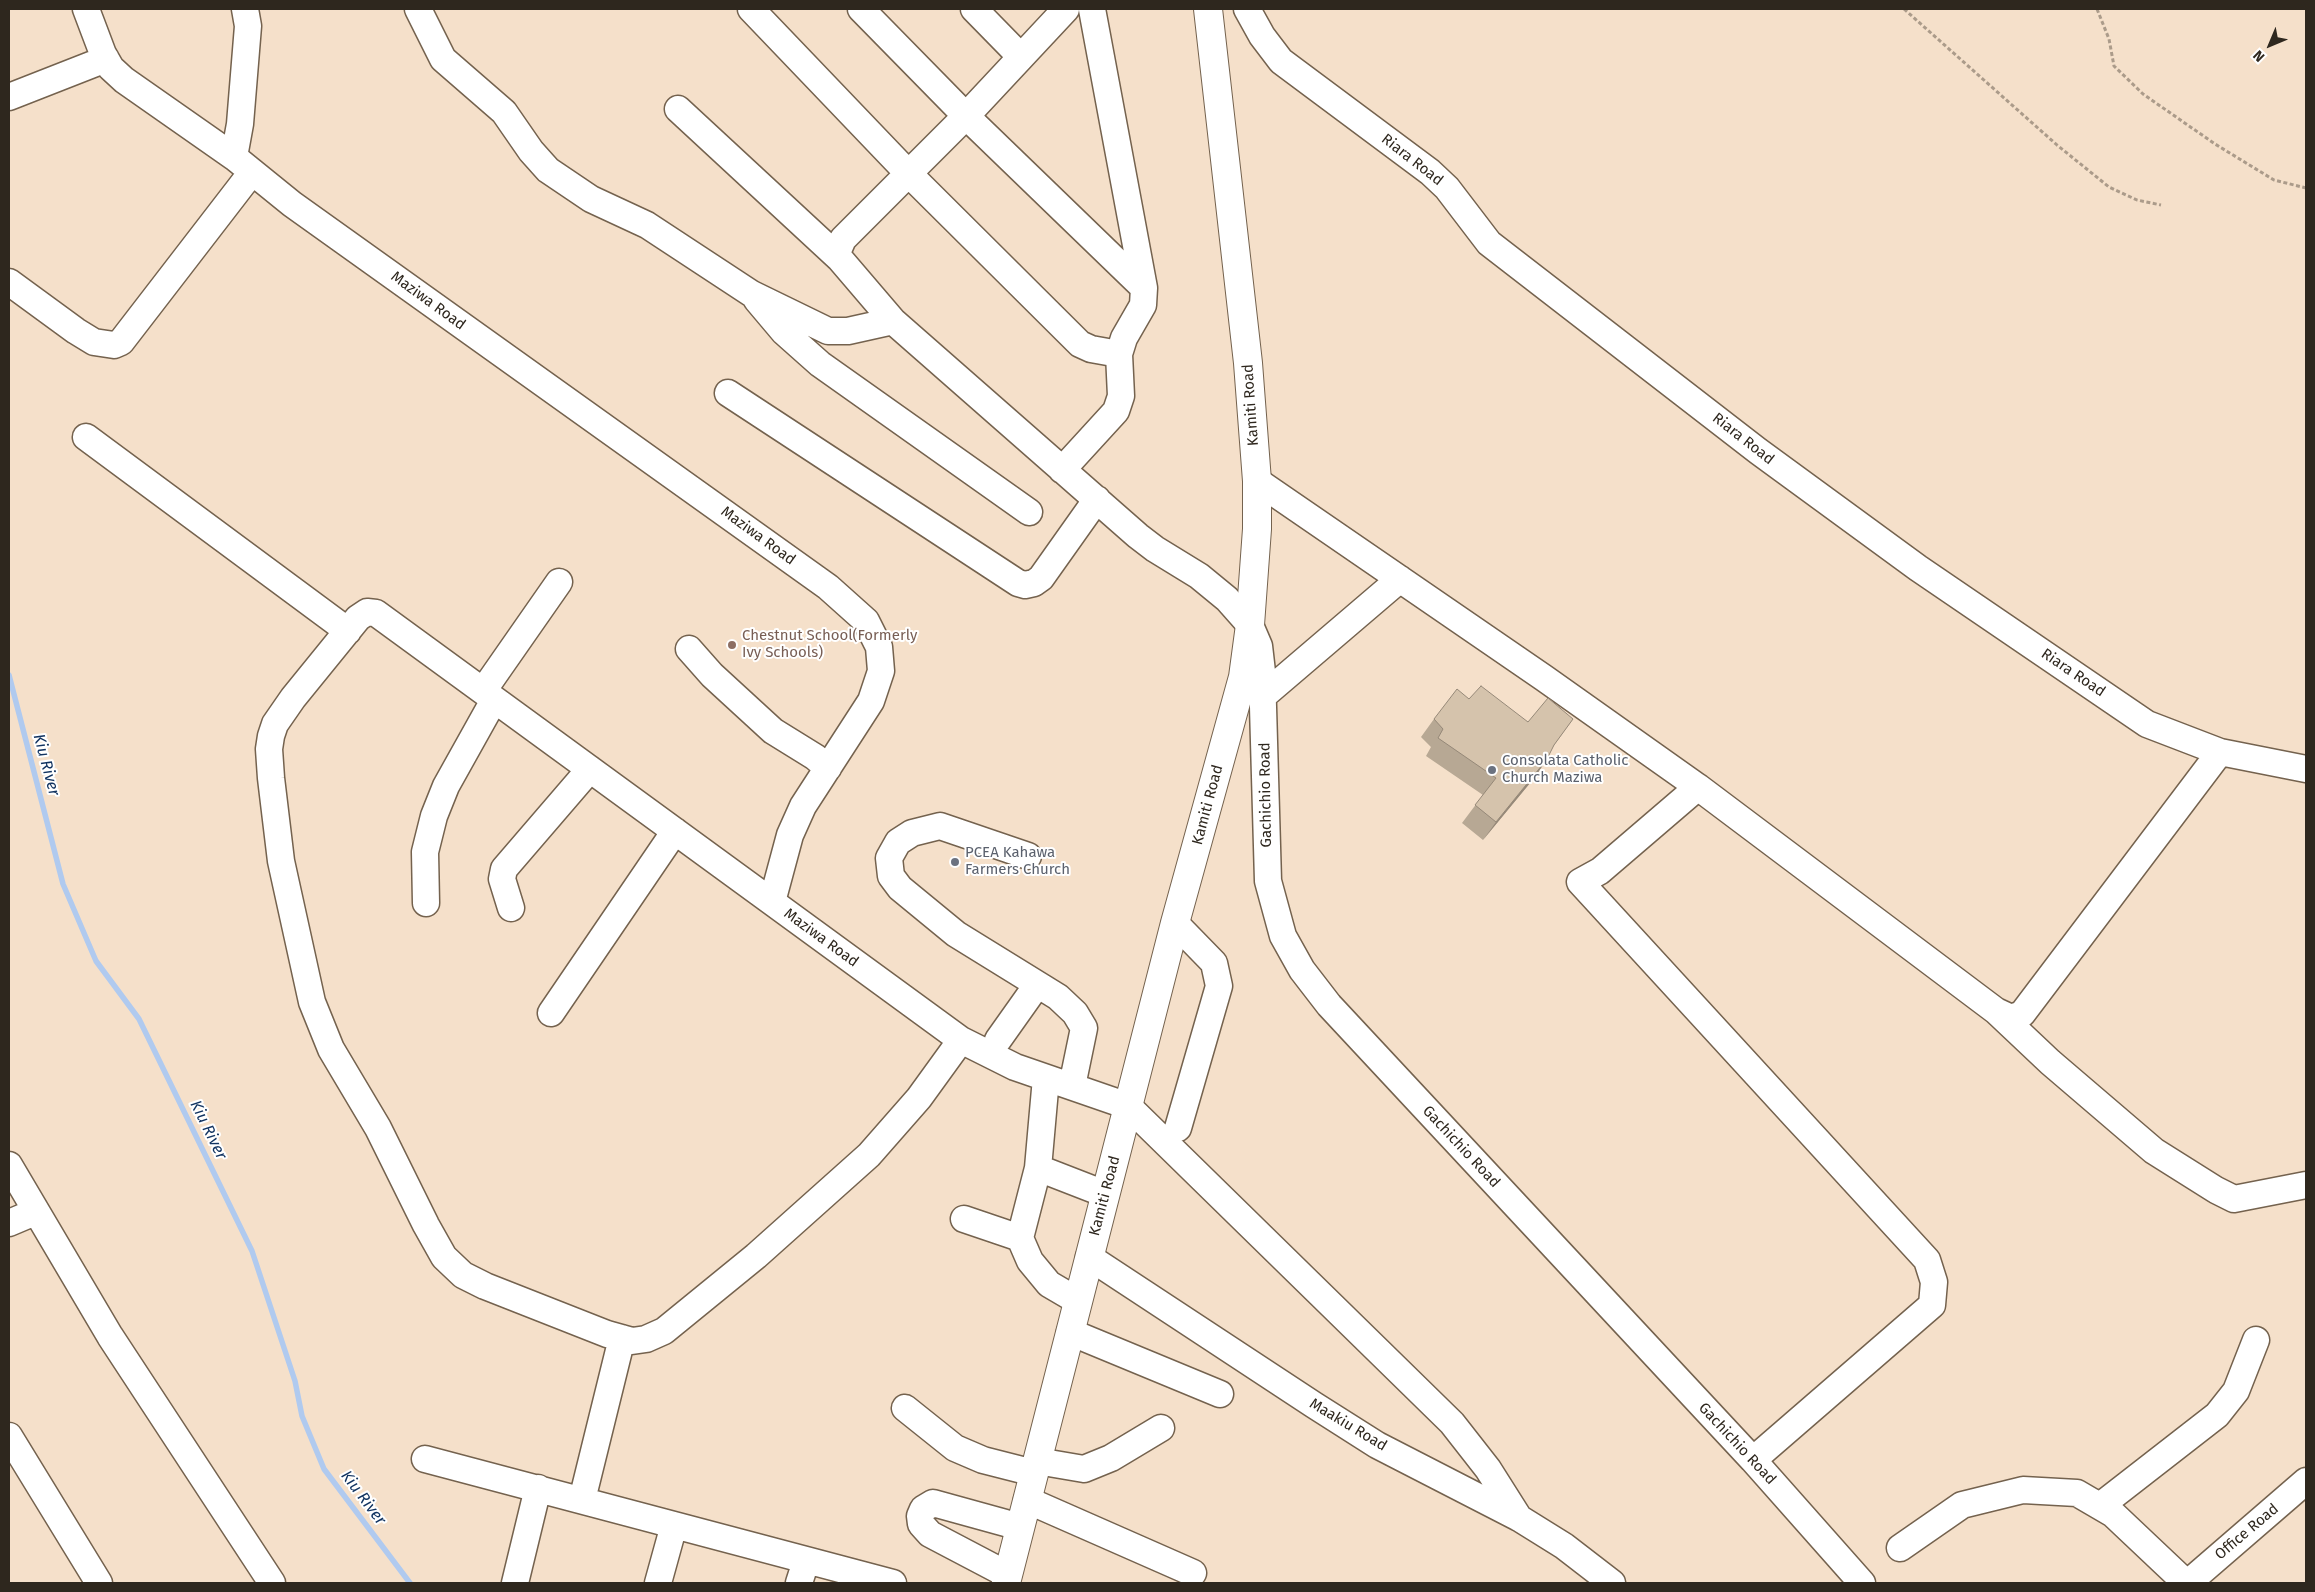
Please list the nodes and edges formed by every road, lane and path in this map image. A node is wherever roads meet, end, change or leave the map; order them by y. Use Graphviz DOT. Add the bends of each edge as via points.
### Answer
graph roads {
  1 [pos="86,9"];
  2 [pos="247,9"];
  3 [pos="418,9"];
  4 [pos="751,9"];
  5 [pos="861,9"];
  6 [pos="974,9"];
  7 [pos="1066,9"];
  8 [pos="1092,9"];
  9 [pos="1208,9"];
  10 [pos="1247,9"];
  11 [pos="1904,9"];
  12 [pos="2096,9"];
  13 [pos="1022,56"];
  14 [pos="106,59"];
  15 [pos="9,97"];
  16 [pos="678,110"];
  17 [pos="966,116"];
  18 [pos="243,164"];
  19 [pos="908,173"];
  20 [pos="2306,188"];
  21 [pos="2161,205"];
  22 [pos="840,260"];
  23 [pos="9,282"];
  24 [pos="1144,288"];
  25 [pos="752,294"];
  26 [pos="893,320"];
  27 [pos="1119,354"];
  28 [pos="728,393"];
  29 [pos="86,436"];
  30 [pos="1062,470"];
  31 [pos="1257,481"];
  32 [pos="1096,499"];
  33 [pos="1029,512"];
  34 [pos="1400,579"];
  35 [pos="559,582"];
  36 [pos="1250,625"];
  37 [pos="348,631"];
  38 [pos="689,649"];
  39 [pos="488,696"];
  40 [pos="1264,696"];
  41 [pos="2220,752"];
  42 [pos="828,768"];
  43 [pos="590,769"];
  44 [pos="2306,769"];
  45 [pos="1698,787"];
  46 [pos="675,831"];
  47 [pos="1028,856"];
  48 [pos="772,902"];
  49 [pos="426,903"];
  50 [pos="511,908"];
  51 [pos="1175,924"];
  52 [pos="1037,985"];
  53 [pos="1996,1011"];
  54 [pos="551,1013"];
  55 [pos="961,1040"];
  56 [pos="998,1040"];
  57 [pos="1046,1078"];
  58 [pos="1072,1086"];
  59 [pos="1128,1106"];
  60 [pos="1178,1128"];
  61 [pos="9,1165"];
  62 [pos="1038,1168"];
  63 [pos="2306,1185"];
  64 [pos="1105,1194"];
  65 [pos="35,1212"];
  66 [pos="964,1218"];
  67 [pos="9,1223"];
  68 [pos="1020,1238"];
  69 [pos="1089,1257"];
  70 [pos="1078,1301"];
  71 [pos="1070,1332"];
  72 [pos="622,1338"];
  73 [pos="2256,1340"];
  74 [pos="1220,1394"];
  75 [pos="906,1408"];
  76 [pos="1161,1428"];
  77 [pos="9,1436"];
  78 [pos="424,1459"];
  79 [pos="1753,1460"];
  80 [pos="1036,1467"];
  81 [pos="2306,1481"];
  82 [pos="538,1488"];
  83 [pos="582,1500"];
  84 [pos="1027,1500"];
  85 [pos="2100,1506"];
  86 [pos="1520,1518"];
  87 [pos="674,1525"];
  88 [pos="1020,1527"];
  89 [pos="1900,1548"];
  90 [pos="803,1572"];
  91 [pos="1193,1572"];
  92 [pos="1007,1579"];
  93 [pos="2199,1580"];
  94 [pos="99,1583"];
  95 [pos="272,1583"];
  96 [pos="515,1583"];
  97 [pos="658,1583"];
  98 [pos="893,1583"];
  99 [pos="1612,1583"];
  100 [pos="1862,1583"];
  1 -- 14 [label="street, Maziwa Road"];
  2 -- 18 [label="street" via="240,124"];
  3 -- 25 [label="street" via="443,59 504,112 531,152 548,170 591,199 647,225"];
  4 -- 19 [label="street"];
  5 -- 17 [label="street"];
  6 -- 13 [label="street"];
  7 -- 13 [label="street"];
  8 -- 24 [label="street"];
  9 -- 31 [label="main road, Kamiti Road" via="1248,364"];
  10 -- 41 [label="street, Riara Road" via="1281,60 1430,172 1447,188 1489,243 1758,451 1918,568 2148,724"];
  11 -- 21 [label="path" via="2109,187 2137,200"];
  12 -- 20 [label="path" via="2109,39 2114,66 2143,94 2274,180"];
  13 -- 17 [label="street"];
  14 -- 15 [label="street"];
  14 -- 18 [label="street, Maziwa Road" via="124,80"];
  16 -- 22 [label="street, Gachichio Road"];
  17 -- 19 [label="street"];
  17 -- 24 [label="street"];
  18 -- 23 [label="street" via="121,342 114,345 94,342"];
  18 -- 42 [label="street, Maziwa Road" via="292,204 828,587 866,622 879,647 881,671 871,702"];
  19 -- 22 [label="street" via="843,239 837,253"];
  19 -- 27 [label="street" via="1080,344"];
  22 -- 26 [label="street, Gachichio Road"];
  24 -- 27 [label="street" via="1143,305 1124,338"];
  25 -- 26 [label="street" via="828,331 864,328"];
  25 -- 33 [label="street" via="768,316 820,364"];
  26 -- 30 [label="street, Gachichio Road"];
  27 -- 30 [label="street" via="1120,396 1116,411"];
  28 -- 32 [label="street" via="1018,583 1025,585 1041,578"];
  29 -- 37 [label="street"];
  30 -- 32 [label="street, Gachichio Road"];
  31 -- 34 [label="street"];
  31 -- 36 [label="main road, Kamiti Road" via="1258,529"];
  32 -- 36 [label="street, Gachichio Road" via="1155,550 1199,576 1227,599"];
  34 -- 40 [label="street"];
  34 -- 45 [label="street"];
  35 -- 39 [label="street"];
  36 -- 40 [label="street, Gachichio Road" via="1259,646"];
  36 -- 51 [label="main road, Kamiti Road" via="1242,676"];
  37 -- 39 [label="street" via="367,612 376,613"];
  37 -- 72 [label="street" via="292,698 275,724 269,749 282,861 312,1002 334,1056 378,1128 426,1224 452,1267 485,1286"];
  38 -- 42 [label="street" via="712,675 773,731"];
  39 -- 43 [label="street"];
  39 -- 49 [label="street" via="434,816 425,852"];
  40 -- 79 [label="street, Gachichio Road" via="1268,881 1283,936 1302,970 1329,1005"];
  41 -- 44 [label="street, Riara Road"];
  41 -- 53 [label="street" via="2022,1014 2012,1018"];
  42 -- 48 [label="street, Maziwa Road" via="803,806 790,834"];
  43 -- 46 [label="street"];
  43 -- 50 [label="street" via="504,869 502,879"];
  45 -- 53 [label="street"];
  45 -- 79 [label="street" via="1600,871 1580,882 1927,1260 1934,1282 1932,1305"];
  46 -- 48 [label="street"];
  46 -- 54 [label="street"];
  47 -- 52 [label="street" via="940,826 912,833 898,842 889,858 891,876 900,888 956,934"];
  48 -- 55 [label="street, Maziwa Road"];
  51 -- 59 [label="main road, Kamiti Road"];
  51 -- 60 [label="street" via="1214,963 1219,986"];
  52 -- 56 [label="street"];
  52 -- 58 [label="street" via="1058,997 1075,1013 1084,1028"];
  53 -- 63 [label="street" via="2154,1151 2216,1190 2234,1199"];
  55 -- 57 [label="street, Maziwa Road" via="1014,1067"];
  55 -- 72 [label="street" via="913,1105 869,1155 763,1250 664,1331 646,1339 632,1341"];
  57 -- 58 [label="street, Maziwa Road"];
  57 -- 62 [label="street"];
  58 -- 59 [label="street, Maziwa Road"];
  59 -- 64 [label="main road, Kamiti Road"];
  59 -- 86 [label="street" via="1452,1423"];
  61 -- 65 [label="street"];
  62 -- 64 [label="street"];
  62 -- 68 [label="street"];
  64 -- 69 [label="main road, Kamiti Road"];
  65 -- 67 [label="street"];
  65 -- 95 [label="street" via="110,1336"];
  66 -- 68 [label="street"];
  68 -- 70 [label="street" via="1030,1261 1049,1284"];
  69 -- 70 [label="main road, Kamiti Road"];
  69 -- 86 [label="street, Maakiu Road" via="1377,1445"];
  70 -- 71 [label="main road, Kamiti Road"];
  71 -- 74 [label="street"];
  71 -- 80 [label="main road, Kamiti Road"];
  72 -- 83 [label="street"];
  73 -- 85 [label="street" via="2236,1391 2216,1416"];
  75 -- 80 [label="street" via="955,1448 983,1460"];
  76 -- 80 [label="street" via="1110,1458 1084,1469"];
  77 -- 94 [label="street"];
  78 -- 82 [label="street"];
  79 -- 100 [label="street, Gachichio Road"];
  80 -- 84 [label="main road, Kamiti Road"];
  81 -- 93 [label="street, Office Road"];
  82 -- 83 [label="street"];
  82 -- 96 [label="street"];
  83 -- 87 [label="street"];
  84 -- 88 [label="main road, Kamiti Road"];
  84 -- 91 [label="street"];
  85 -- 89 [label="street" via="2077,1493 2022,1490 1962,1505"];
  85 -- 93 [label="street"];
  86 -- 99 [label="street, Maakiu Road" via="1564,1546"];
  87 -- 90 [label="street"];
  87 -- 97 [label="street"];
  88 -- 92 [label="main road, Kamiti Road"];
  88 -- 92 [label="street" via="933,1503 923,1509 920,1516 921,1524 930,1534"];
  90 -- 98 [label="street"];
}
